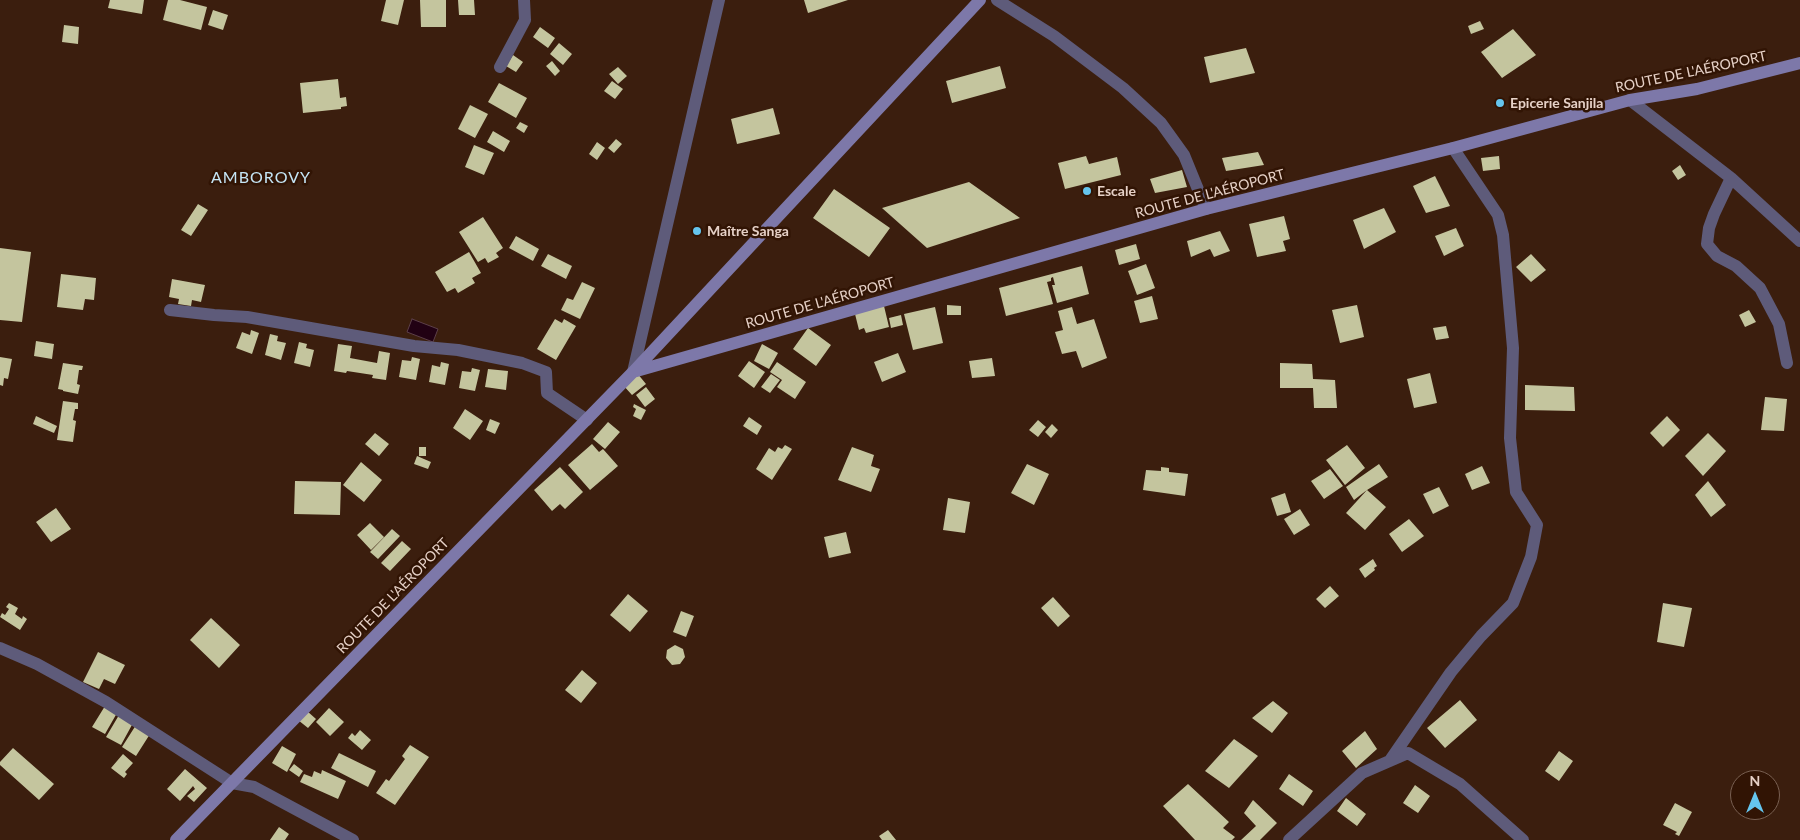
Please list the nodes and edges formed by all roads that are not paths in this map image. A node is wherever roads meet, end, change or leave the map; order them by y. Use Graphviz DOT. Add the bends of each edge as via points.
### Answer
graph roads {
  1 [pos="524,0"];
  2 [pos="719,0"];
  3 [pos="980,0"];
  4 [pos="997,0"];
  5 [pos="1800,63"];
  6 [pos="500,67"];
  7 [pos="1630,100"];
  8 [pos="1453,148"];
  9 [pos="1731,178"];
  10 [pos="1206,208"];
  11 [pos="1800,241"];
  12 [pos="170,310"];
  13 [pos="1786,364"];
  14 [pos="633,372"];
  15 [pos="586,420"];
  16 [pos="0,648"];
  17 [pos="1391,760"];
  18 [pos="232,783"];
  19 [pos="176,840"];
  20 [pos="353,840"];
  21 [pos="1289,840"];
  22 [pos="1523,840"];
  1 -- 6 [label="street" via="525,20"];
  2 -- 14 [label="street"];
  3 -- 14 [label="main road, ROUTE DE L'AÉROPORT"];
  4 -- 10 [label="street" via="1054,36 1123,88 1162,124 1184,155"];
  5 -- 7 [label="main road, ROUTE DE L'AÉROPORT" via="1697,89"];
  7 -- 8 [label="main road, ROUTE DE L'AÉROPORT"];
  7 -- 9 [label="street"];
  8 -- 10 [label="main road, ROUTE DE L'AÉROPORT"];
  8 -- 17 [label="street" via="1498,215 1503,235 1513,348 1510,438 1516,492 1536,525 1531,557 1513,603 1451,672"];
  9 -- 11 [label="street"];
  9 -- 13 [label="street" via="1714,214 1707,244 1717,256 1736,266 1760,288 1779,324"];
  10 -- 14 [label="main road, ROUTE DE L'AÉROPORT"];
  12 -- 15 [label="street" via="247,317 414,346 458,350 522,364 546,372 547,393"];
  14 -- 15 [label="main road, ROUTE DE L'AÉROPORT"];
  15 -- 18 [label="main road, ROUTE DE L'AÉROPORT"];
  16 -- 18 [label="street" via="37,664 106,702"];
  17 -- 21 [label="street" via="1362,773"];
  17 -- 22 [label="street" via="1408,753 1460,784"];
  18 -- 19 [label="main road, ROUTE DE L'AÉROPORT"];
  18 -- 20 [label="street" via="254,787"];
}
